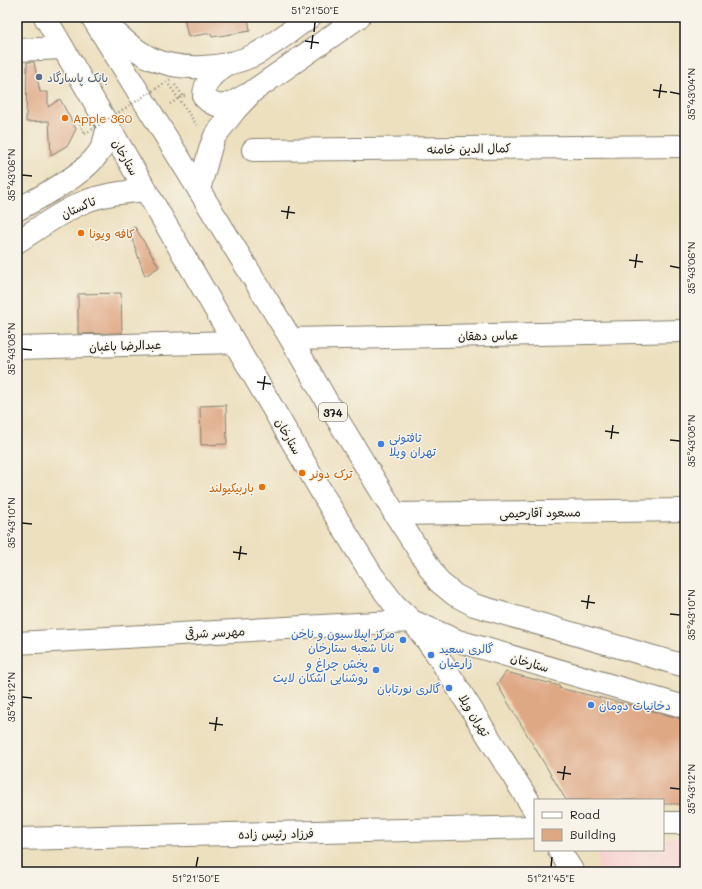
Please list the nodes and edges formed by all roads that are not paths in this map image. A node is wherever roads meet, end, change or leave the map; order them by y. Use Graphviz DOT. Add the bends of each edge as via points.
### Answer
graph roads {
  1 [pos="45,17"];
  2 [pos="92,17"];
  3 [pos="100,17"];
  4 [pos="309,17"];
  5 [pos="359,17"];
  6 [pos="63,48"];
  7 [pos="17,50"];
  8 [pos="229,63"];
  9 [pos="253,91"];
  10 [pos="108,126"];
  11 [pos="685,146"];
  12 [pos="253,150"];
  13 [pos="146,190"];
  14 [pos="199,190"];
  15 [pos="17,210"];
  16 [pos="17,242"];
  17 [pos="685,331"];
  18 [pos="291,339"];
  19 [pos="234,342"];
  20 [pos="17,348"];
  21 [pos="685,510"];
  22 [pos="394,514"];
  23 [pos="412,621"];
  24 [pos="17,643"];
  25 [pos="682,663"];
  26 [pos="685,707"];
  27 [pos="534,809"];
  28 [pos="685,823"];
  29 [pos="664,824"];
  30 [pos="534,827"];
  31 [pos="17,839"];
  32 [pos="560,851"];
  33 [pos="573,872"];
  1 -- 6 [label="main road, ستارخان"];
  2 -- 14 [label="main road, 374"];
  3 -- 8 [label="main road" via="127,44 151,58 194,67"];
  4 -- 8 [label="main road" via="262,51"];
  5 -- 9 [label="main road"];
  6 -- 7 [label="main road"];
  6 -- 10 [label="main road, ستارخان"];
  8 -- 9 [label="main road" via="212,75 204,89 204,97 218,106 229,104"];
  9 -- 14 [label="main road" via="221,127 211,146"];
  10 -- 13 [label="main road, ستارخان"];
  10 -- 15 [label="main road" via="102,148 87,166 56,188"];
  11 -- 12 [label="main road, کمال الدین خامنه"];
  13 -- 16 [label="main road, تاکستان" via="118,193 85,202"];
  13 -- 19 [label="main road, ستارخان"];
  14 -- 18 [label="main road, 374"];
  17 -- 18 [label="main road, عباس دهقان"];
  18 -- 22 [label="main road, 374"];
  19 -- 20 [label="main road, عبدالرضا باغبان"];
  19 -- 23 [label="main road, ستارخان" via="372,575 394,604"];
  21 -- 22 [label="main road, مسعود آقارحیمی"];
  22 -- 25 [label="main road, 374" via="439,582 462,599 474,605"];
  23 -- 24 [label="main road, مهرسر شرقی"];
  23 -- 26 [label="main road, ستارخان" via="458,641"];
  23 -- 27 [label="main road, تهران ویلا" via="436,653"];
  28 -- 29 [label="main road"];
  30 -- 31 [label="main road, فرزاد رئیس زاده"];
  32 -- 33 [label="main road"];
}
